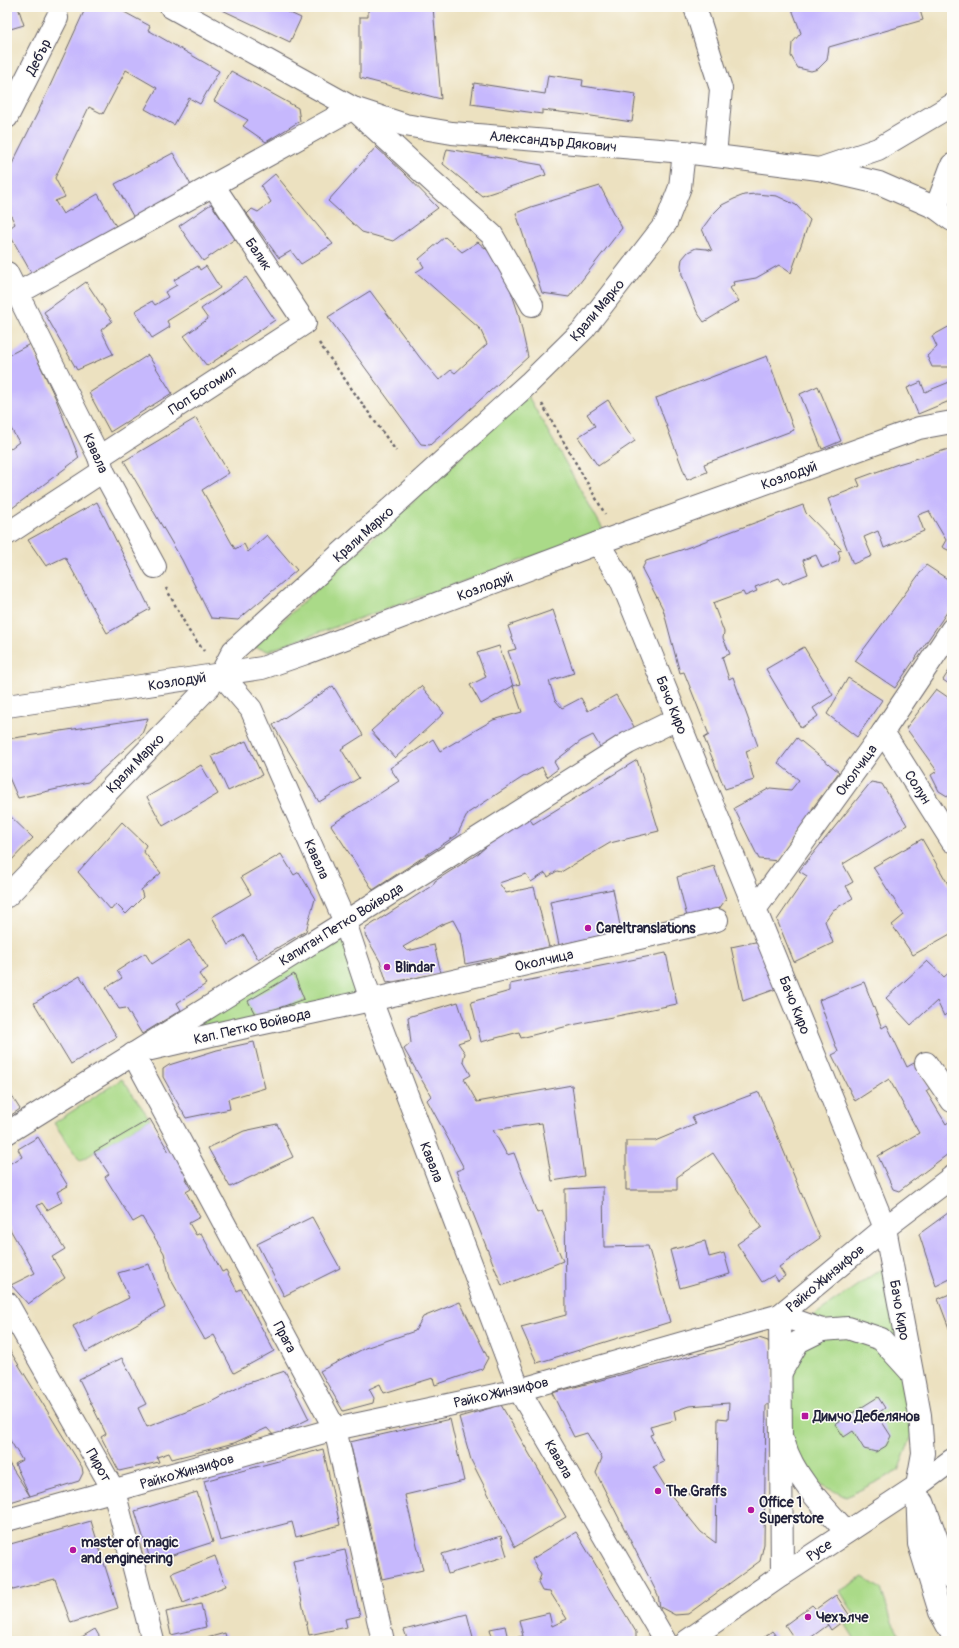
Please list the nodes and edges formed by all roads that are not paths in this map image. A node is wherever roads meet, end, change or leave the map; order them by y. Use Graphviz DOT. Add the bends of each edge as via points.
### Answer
graph roads {
  1 [pos="171,7"];
  2 [pos="696,7"];
  3 [pos="57,18"];
  4 [pos="952,105"];
  5 [pos="353,108"];
  6 [pos="7,117"];
  7 [pos="684,152"];
  8 [pos="715,156"];
  9 [pos="952,165"];
  10 [pos="819,169"];
  11 [pos="213,185"];
  12 [pos="944,214"];
  13 [pos="7,272"];
  14 [pos="18,293"];
  15 [pos="532,305"];
  16 [pos="305,323"];
  17 [pos="952,422"];
  18 [pos="101,464"];
  19 [pos="7,534"];
  20 [pos="608,540"];
  21 [pos="155,567"];
  22 [pos="952,629"];
  23 [pos="221,674"];
  24 [pos="7,706"];
  25 [pos="677,719"];
  26 [pos="883,732"];
  27 [pos="952,841"];
  28 [pos="7,896"];
  29 [pos="756,908"];
  30 [pos="717,920"];
  31 [pos="345,922"];
  32 [pos="371,1000"];
  33 [pos="133,1054"];
  34 [pos="926,1063"];
  35 [pos="952,1101"];
  36 [pos="7,1133"];
  37 [pos="952,1177"];
  38 [pos="885,1228"];
  39 [pos="7,1303"];
  40 [pos="780,1315"];
  41 [pos="822,1330"];
  42 [pos="780,1372"];
  43 [pos="911,1372"];
  44 [pos="518,1390"];
  45 [pos="335,1429"];
  46 [pos="782,1435"];
  47 [pos="952,1460"];
  48 [pos="917,1486"];
  49 [pos="114,1491"];
  50 [pos="7,1520"];
  51 [pos="846,1532"];
  52 [pos="782,1575"];
  53 [pos="952,1580"];
  54 [pos="952,1634"];
  55 [pos="153,1641"];
  56 [pos="383,1641"];
  57 [pos="665,1641"];
  58 [pos="687,1641"];
  1 -- 5 [label="street, Александър Дякович"];
  2 -- 8 [label="street" via="721,89"];
  3 -- 6 [label="street, Дебър"];
  4 -- 10 [label="street" via="878,149"];
  5 -- 7 [label="street, Александър Дякович" via="405,125 452,133"];
  5 -- 11 [label="street"];
  5 -- 15 [label="street" via="492,235"];
  7 -- 8 [label="street, Александър Дякович"];
  7 -- 23 [label="street, Крали Марко" via="680,186 666,223 584,329 529,383 233,651"];
  8 -- 10 [label="street, Александър Дякович"];
  9 -- 12 [label="street"];
  10 -- 12 [label="street, Александър Дякович" via="879,184"];
  11 -- 14 [label="street"];
  11 -- 16 [label="street, Балик"];
  13 -- 14 [label="street, Кавала"];
  14 -- 18 [label="street, Кавала"];
  16 -- 18 [label="street, Поп Богомил"];
  17 -- 20 [label="street, Козлодуй" via="919,428"];
  18 -- 19 [label="street, Поп Богомил"];
  18 -- 21 [label="street, Кавала"];
  20 -- 23 [label="street, Козлодуй" via="306,653 262,668"];
  20 -- 25 [label="street, Бачо Киро" via="621,580"];
  22 -- 26 [label="street, Околчица"];
  23 -- 24 [label="street, Козлодуй"];
  23 -- 28 [label="street, Крали Марко"];
  23 -- 31 [label="street, Кавала" via="252,709"];
  25 -- 29 [label="street, Бачо Киро"];
  25 -- 31 [label="street, Капитан Петко Войвода" via="628,743"];
  26 -- 27 [label="street, Солун"];
  26 -- 29 [label="street, Околчица"];
  29 -- 38 [label="street, Бачо Киро"];
  30 -- 32 [label="street, Околчица"];
  31 -- 32 [label="street, Кавала"];
  31 -- 33 [label="street, Капитан Петко Войвода"];
  32 -- 33 [label="street, Кап. Петко Войвода"];
  32 -- 44 [label="street, Кавала"];
  33 -- 36 [label="street, Капитан Петко Войвода"];
  33 -- 45 [label="street, Прага"];
  34 -- 35 [label="street"];
  37 -- 38 [label="street, Райко Жинзифов"];
  38 -- 40 [label="street, Райко Жинзифов"];
  38 -- 43 [label="street, Бачо Киро"];
  39 -- 49 [label="street, Пирот"];
  40 -- 41 [label="street"];
  40 -- 42 [label="street"];
  40 -- 44 [label="street, Райко Жинзифов"];
  41 -- 42 [label="street" via="798,1342"];
  41 -- 43 [label="street" via="848,1328 881,1339"];
  42 -- 46 [label="street"];
  43 -- 48 [label="street, Бачо Киро" via="920,1415 923,1453"];
  44 -- 45 [label="street, Райко Жинзифов"];
  44 -- 57 [label="street, Кавала"];
  45 -- 49 [label="street, Райко Жинзифов"];
  45 -- 56 [label="street, Прага"];
  46 -- 51 [label="street" via="785,1449 799,1474 817,1500"];
  46 -- 52 [label="street"];
  47 -- 48 [label="street, Русе"];
  48 -- 51 [label="street, Русе"];
  48 -- 53 [label="street"];
  48 -- 54 [label="street, Бачо Киро" via="919,1544 940,1612"];
  49 -- 50 [label="street, Райко Жинзифов"];
  49 -- 55 [label="street, Пирот"];
  51 -- 52 [label="street, Русе"];
  52 -- 58 [label="street, Русе"];
}
